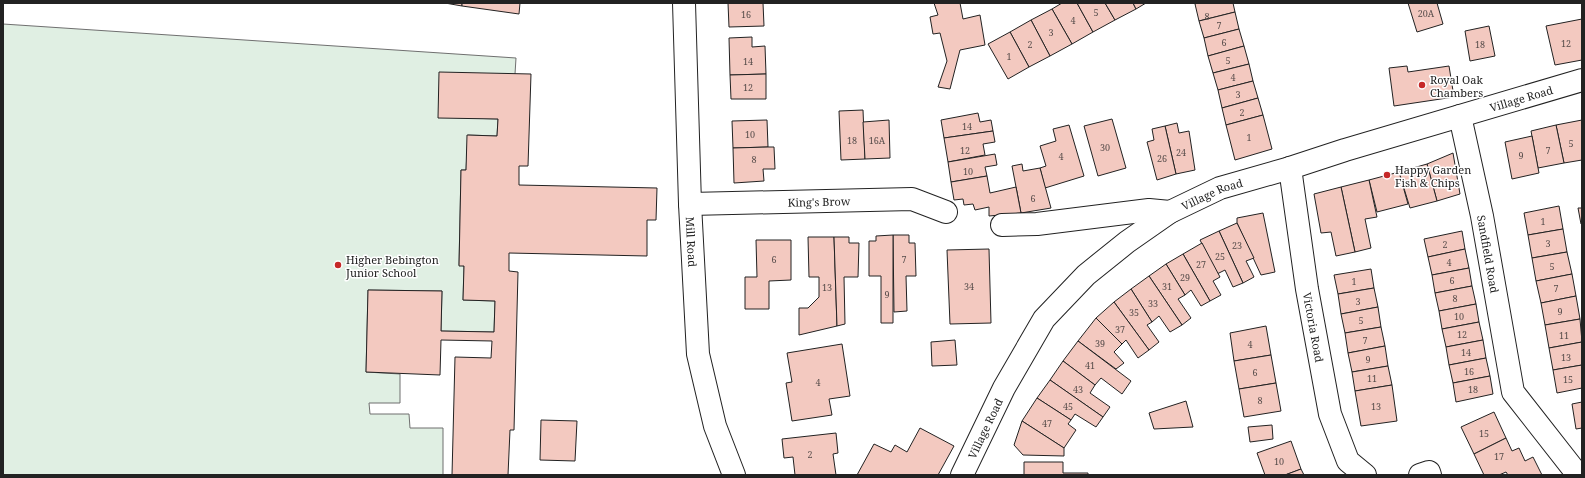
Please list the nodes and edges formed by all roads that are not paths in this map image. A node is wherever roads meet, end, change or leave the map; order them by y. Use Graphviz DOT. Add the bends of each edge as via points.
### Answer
graph roads {
  1 [pos="684,3"];
  2 [pos="1582,80"];
  3 [pos="1460,116"];
  4 [pos="1290,168"];
  5 [pos="690,204"];
  6 [pos="946,212"];
  7 [pos="1170,212"];
  8 [pos="1002,225"];
  9 [pos="734,475"];
  10 [pos="962,475"];
  11 [pos="1365,475"];
  12 [pos="1420,475"];
  13 [pos="1430,475"];
  14 [pos="1578,475"];
  1 -- 5 [label="street, Mill Road"];
  2 -- 3 [label="street, Village Road"];
  3 -- 4 [label="street, Village Road"];
  3 -- 14 [label="street, Sandfield Road" via="1482,216 1513,392"];
  4 -- 7 [label="street, Village Road" via="1220,188"];
  4 -- 11 [label="street, Victoria Road" via="1307,289 1330,414 1348,461"];
  5 -- 6 [label="street, King's Brow" via="912,198"];
  5 -- 9 [label="street, Mill Road" via="698,354 715,426"];
  7 -- 8 [label="street" via="1149,210 1037,224"];
  7 -- 10 [label="street, Village Road" via="1086,275 1044,319 1004,388"];
  12 -- 13 [label="street" via="1429,472"];
}
